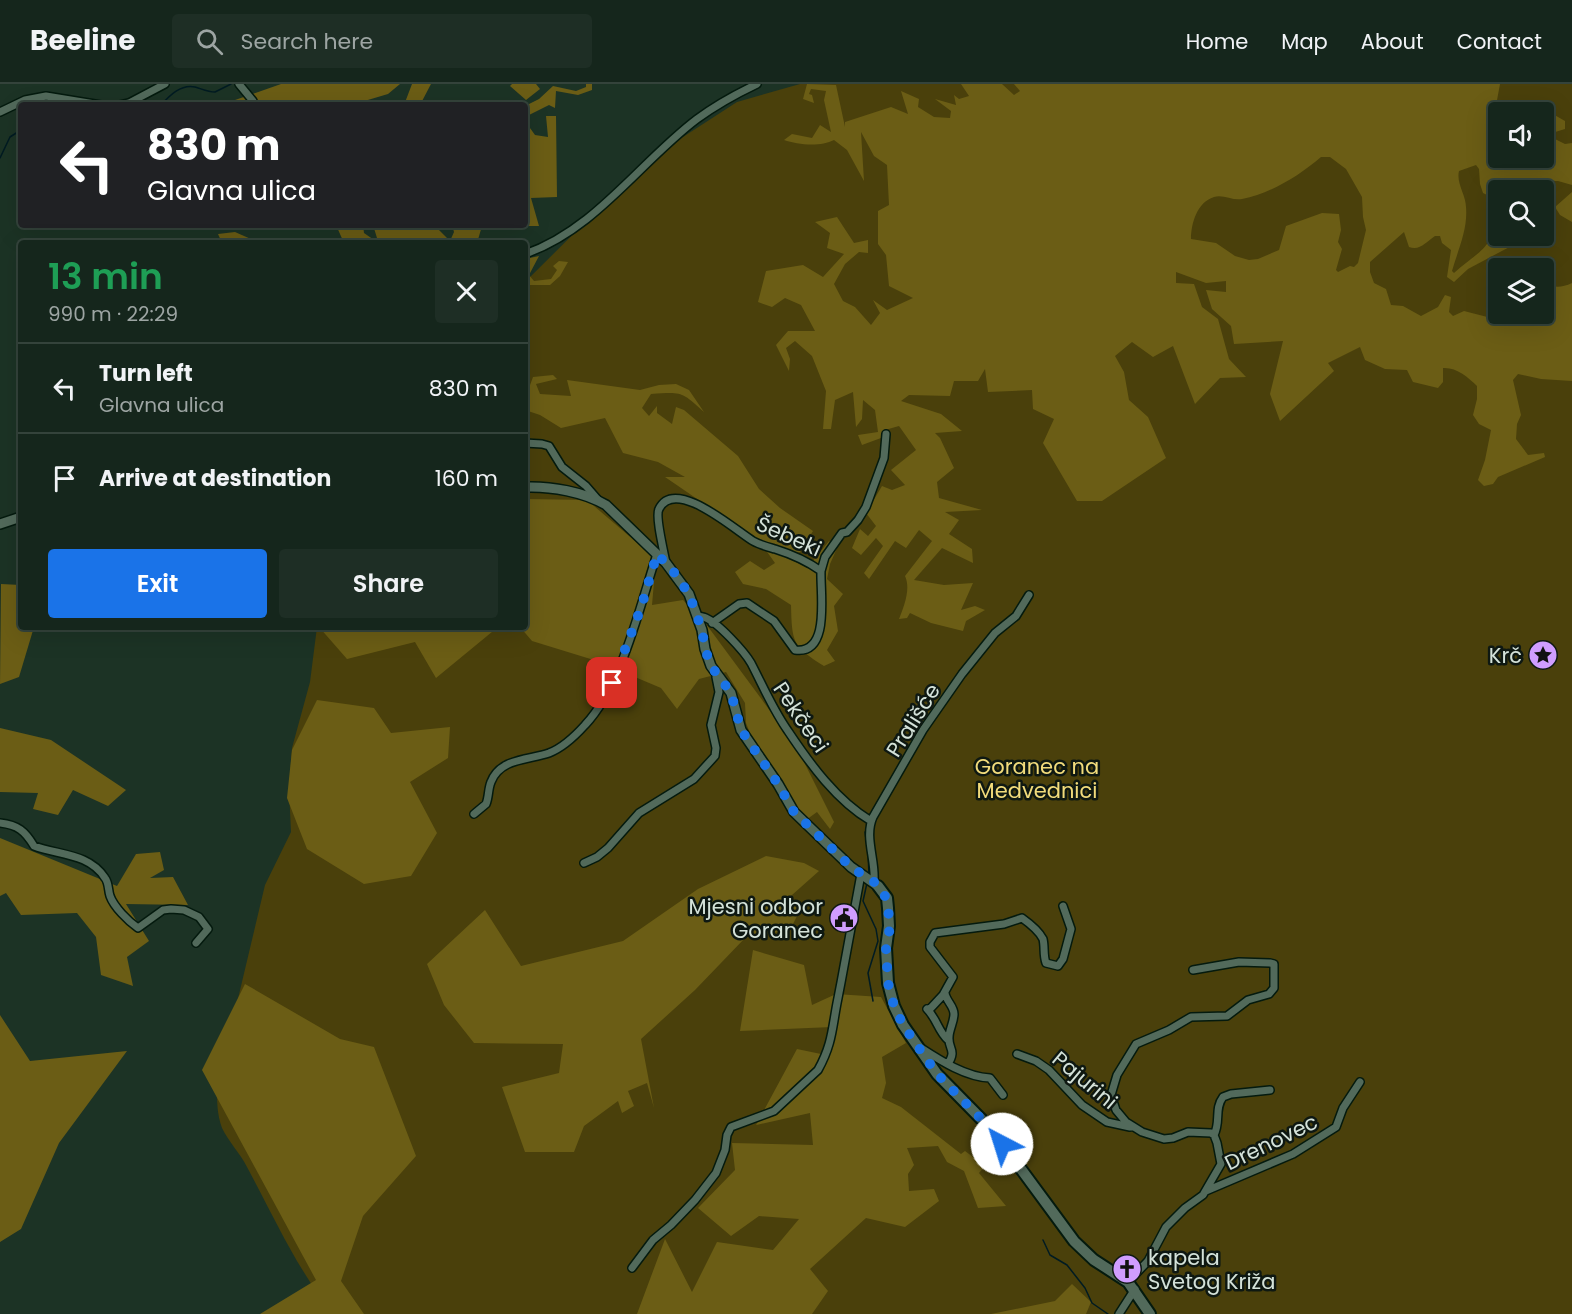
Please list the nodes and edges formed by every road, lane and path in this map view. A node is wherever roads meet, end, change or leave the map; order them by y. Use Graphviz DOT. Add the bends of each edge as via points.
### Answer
graph roads {
  1 [pos="165,84"];
  2 [pos="239,84"];
  3 [pos="757,84"];
  4 [pos="253,101"];
  5 [pos="20,102"];
  6 [pos="82,102"];
  7 [pos="131,102"];
  8 [pos="18,103"];
  9 [pos="0,111"];
  10 [pos="528,253"];
  11 [pos="886,434"];
  12 [pos="528,443"];
  13 [pos="528,487"];
  14 [pos="599,501"];
  15 [pos="18,518"];
  16 [pos="0,524"];
  17 [pos="657,554"];
  18 [pos="666,563"];
  19 [pos="820,571"];
  20 [pos="1029,595"];
  21 [pos="697,616"];
  22 [pos="712,623"];
  23 [pos="718,675"];
  24 [pos="474,814"];
  25 [pos="871,821"];
  26 [pos="0,823"];
  27 [pos="584,863"];
  28 [pos="870,880"];
  29 [pos="1063,906"];
  30 [pos="196,943"];
  31 [pos="1193,970"];
  32 [pos="945,993"];
  33 [pos="948,1040"];
  34 [pos="916,1045"];
  35 [pos="1017,1054"];
  36 [pos="948,1064"];
  37 [pos="1360,1082"];
  38 [pos="1270,1090"];
  39 [pos="1003,1095"];
  40 [pos="1132,1127"];
  41 [pos="1214,1135"];
  42 [pos="1206,1191"];
  43 [pos="632,1268"];
  44 [pos="1132,1286"];
  45 [pos="1119,1314"];
  46 [pos="1150,1314"];
  1 -- 7 [label="street"];
  2 -- 4 [label="street"];
  3 -- 10 [label="street" via="696,119 582,222 554,243"];
  5 -- 6 [label="street" via="45,96"];
  8 -- 9 [label="street"];
  11 -- 19 [label="street, Šebeki" via="884,458 866,507 842,533"];
  12 -- 14 [label="street" via="549,446 562,467"];
  13 -- 14 [label="street" via="563,491"];
  14 -- 17 [label="street"];
  15 -- 16 [label="street"];
  17 -- 18 [label="street"];
  17 -- 24 [label="street" via="641,608 598,710 555,750 503,766 490,782 486,804"];
  18 -- 19 [label="street, Šebeki" via="658,510 664,502 682,499 713,513 755,543 799,558"];
  18 -- 21 [label="street" via="689,594"];
  19 -- 22 [label="street, Pekčeci" via="819,633 807,650 795,650 774,621 747,603"];
  20 -- 25 [label="street, Prališće" via="1016,616 985,644 937,710"];
  21 -- 22 [label="street, Pekčeci"];
  21 -- 23 [label="street" via="708,658"];
  22 -- 25 [label="street, Pekčeci" via="745,656 787,730 834,792"];
  23 -- 27 [label="street" via="719,692 711,725 716,748 711,762 694,779 639,813 608,848"];
  23 -- 28 [label="street" via="731,693 741,730 794,812"];
  25 -- 28 [label="street" via="869,840 875,870"];
  26 -- 30 [label="street" via="20,828 33,846 76,856 98,869 107,879 110,897 138,928 163,910 184,910 199,917 208,929"];
  28 -- 34 [label="main road" via="887,898 888,983 894,1006"];
  28 -- 43 [label="street" via="849,932 834,1029 818,1070 774,1111 731,1127 716,1173"];
  29 -- 32 [label="street" via="1071,930 1058,966 1046,963 1043,940 1022,918 935,933 930,947 953,977"];
  31 -- 40 [label="street, Pajurini" via="1239,962 1270,963 1275,969 1274,988 1227,1016 1191,1017 1136,1044 1117,1075 1111,1095 1116,1110"];
  32 -- 33 [label="street" via="954,1014"];
  32 -- 33 [label="street" via="928,1010"];
  33 -- 36 [label="street" via="953,1050"];
  34 -- 36 [label="street"];
  34 -- 44 [label="main road" via="937,1074 993,1131 1074,1241"];
  35 -- 40 [label="street, Pajurini" via="1049,1070 1082,1105 1107,1122"];
  36 -- 39 [label="street" via="990,1078"];
  37 -- 42 [label="street, Drenovec" via="1343,1108 1336,1128 1293,1154"];
  38 -- 41 [label="street" via="1223,1097"];
  40 -- 41 [label="street, Pajurini" via="1164,1139 1188,1132"];
  41 -- 42 [label="street" via="1221,1164"];
  42 -- 44 [label="street" via="1166,1227"];
  44 -- 45 [label="street"];
  44 -- 46 [label="main road"];
}
